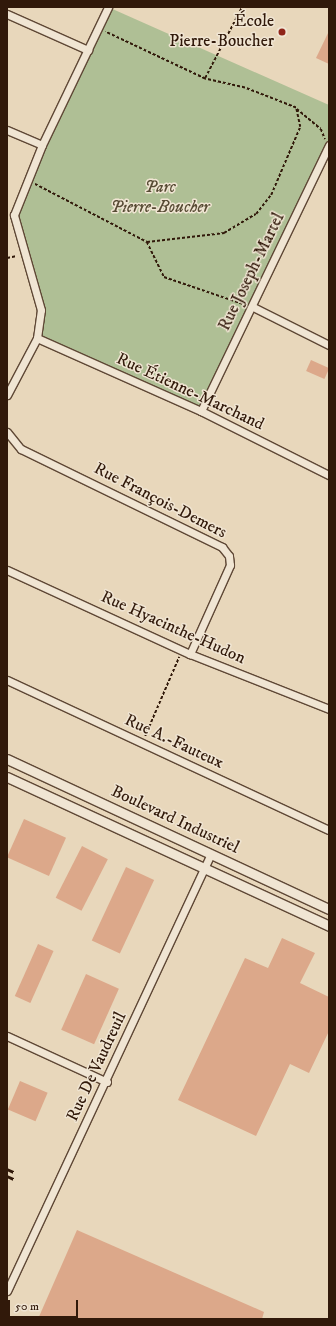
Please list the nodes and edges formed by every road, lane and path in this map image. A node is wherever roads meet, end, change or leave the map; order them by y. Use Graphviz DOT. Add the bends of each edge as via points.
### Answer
graph roads {
  1 [pos="108,7"];
  2 [pos="242,7"];
  3 [pos="7,14"];
  4 [pos="98,29"];
  5 [pos="88,50"];
  6 [pos="205,78"];
  7 [pos="296,108"];
  8 [pos="7,130"];
  9 [pos="329,144"];
  10 [pos="42,145"];
  11 [pos="326,159"];
  12 [pos="28,180"];
  13 [pos="147,242"];
  14 [pos="23,255"];
  15 [pos="7,258"];
  16 [pos="253,307"];
  17 [pos="37,338"];
  18 [pos="329,344"];
  19 [pos="7,395"];
  20 [pos="201,411"];
  21 [pos="7,432"];
  22 [pos="329,475"];
  23 [pos="7,570"];
  24 [pos="182,650"];
  25 [pos="190,654"];
  26 [pos="7,680"];
  27 [pos="329,709"];
  28 [pos="142,744"];
  29 [pos="7,759"];
  30 [pos="40,774"];
  31 [pos="7,777"];
  32 [pos="31,788"];
  33 [pos="94,800"];
  34 [pos="87,814"];
  35 [pos="129,816"];
  36 [pos="121,830"];
  37 [pos="329,830"];
  38 [pos="211,854"];
  39 [pos="204,868"];
  40 [pos="329,909"];
  41 [pos="329,926"];
  42 [pos="7,1036"];
  43 [pos="107,1082"];
  44 [pos="7,1291"];
  1 -- 4 [label="street"];
  2 -- 6 [label="path"];
  3 -- 5 [label="street"];
  4 -- 5 [label="street"];
  4 -- 6 [label="path"];
  5 -- 10 [label="street"];
  6 -- 7 [label="path" via="245,88"];
  7 -- 9 [label="path" via="321,129"];
  7 -- 13 [label="path" via="300,127 271,195 256,214 224,233"];
  8 -- 10 [label="street"];
  9 -- 11 [label="street, Rue Joseph-Martel"];
  10 -- 12 [label="street"];
  11 -- 16 [label="street, Rue Joseph-Martel"];
  12 -- 13 [label="path"];
  12 -- 14 [label="street" via="14,215"];
  13 -- 16 [label="path" via="164,277"];
  14 -- 15 [label="path"];
  14 -- 17 [label="street" via="41,310"];
  16 -- 18 [label="street"];
  16 -- 20 [label="street, Rue Joseph-Martel"];
  17 -- 19 [label="street"];
  17 -- 20 [label="street, Rue Étienne-Marchand"];
  20 -- 22 [label="street, Rue Étienne-Marchand"];
  21 -- 25 [label="street, Rue François-Demers" via="22,448 222,547 229,556 230,565"];
  23 -- 24 [label="street, Rue Hyacinthe-Hudon"];
  24 -- 25 [label="street, Rue Hyacinthe-Hudon"];
  24 -- 28 [label="path"];
  25 -- 27 [label="street, Rue Hyacinthe-Hudon"];
  26 -- 28 [label="street, Rue A.-Fauteux"];
  28 -- 37 [label="street, Rue A.-Fauteux"];
  29 -- 30 [label="street, Boulevard Industriel"];
  30 -- 32 [label="street"];
  30 -- 33 [label="street, Boulevard Industriel"];
  31 -- 32 [label="street, Boulevard Industriel"];
  32 -- 34 [label="street, Boulevard Industriel"];
  33 -- 34 [label="street"];
  33 -- 35 [label="street, Boulevard Industriel"];
  34 -- 36 [label="street, Boulevard Industriel"];
  35 -- 36 [label="street"];
  35 -- 38 [label="street, Boulevard Industriel"];
  36 -- 39 [label="street, Boulevard Industriel"];
  38 -- 39 [label="street, Rue De Vaudreuil"];
  38 -- 40 [label="street, Boulevard Industriel"];
  39 -- 41 [label="street, Boulevard Industriel"];
  39 -- 43 [label="street, Rue De Vaudreuil"];
  42 -- 43 [label="street"];
  43 -- 44 [label="street, Rue De Vaudreuil"];
}
